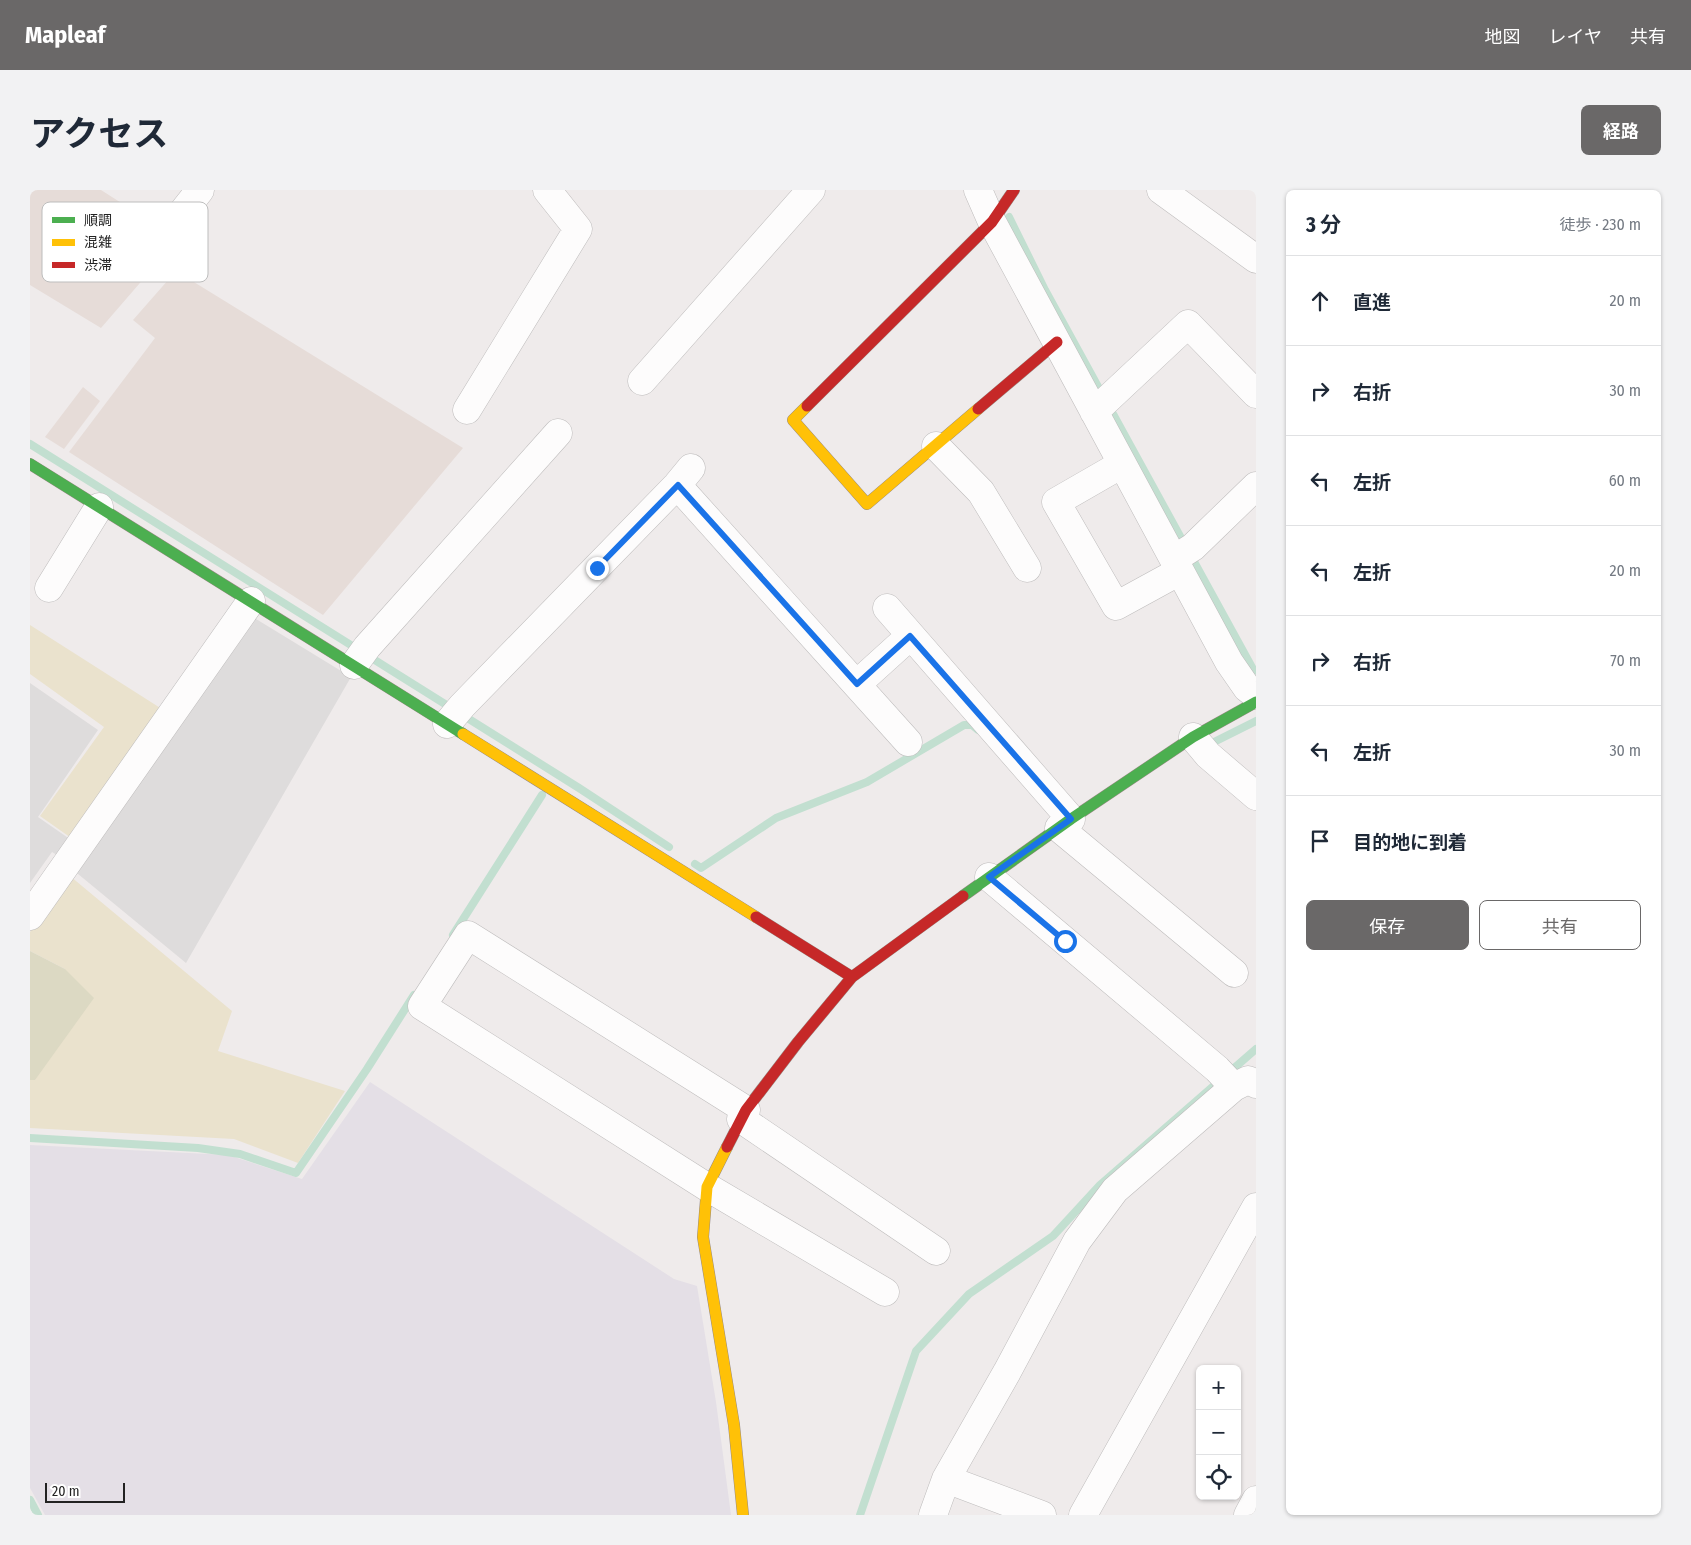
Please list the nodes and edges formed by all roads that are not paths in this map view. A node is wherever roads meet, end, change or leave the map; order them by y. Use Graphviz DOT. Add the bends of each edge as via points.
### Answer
graph roads {
  1 [pos="200,190"];
  2 [pos="547,190"];
  3 [pos="811,190"];
  4 [pos="978,190"];
  5 [pos="1014,190"];
  6 [pos="1161,190"];
  7 [pos="191,202"];
  8 [pos="992,222"];
  9 [pos="1256,259"];
  10 [pos="1057,342"];
  11 [pos="642,381"];
  12 [pos="1256,394"];
  13 [pos="1102,404"];
  14 [pos="467,410"];
  15 [pos="558,433"];
  16 [pos="936,446"];
  17 [pos="30,464"];
  18 [pos="1122,464"];
  19 [pos="1256,486"];
  20 [pos="99,507"];
  21 [pos="1183,558"];
  22 [pos="1027,568"];
  23 [pos="49,588"];
  24 [pos="251,602"];
  25 [pos="887,608"];
  26 [pos="910,636"];
  27 [pos="360,656"];
  28 [pos="857,684"];
  29 [pos="1256,696"];
  30 [pos="1256,702"];
  31 [pos="454,715"];
  32 [pos="908,742"];
  33 [pos="1200,745"];
  34 [pos="1256,796"];
  35 [pos="1065,824"];
  36 [pos="989,877"];
  37 [pos="30,916"];
  38 [pos="1234,972"];
  39 [pos="852,977"];
  40 [pos="1234,1080"];
  41 [pos="744,1114"];
  42 [pos="707,1187"];
  43 [pos="1256,1207"];
  44 [pos="936,1251"];
  45 [pos="885,1292"];
  46 [pos="946,1479"];
  47 [pos="1256,1500"];
  48 [pos="743,1515"];
  49 [pos="933,1515"];
  50 [pos="1042,1515"];
  51 [pos="1083,1515"];
  52 [pos="1248,1515"];
  1 -- 7 [label="street"];
  2 -- 14 [label="street" via="578,229"];
  3 -- 11 [label="street"];
  4 -- 8 [label="street"];
  5 -- 8 [label="street"];
  6 -- 9 [label="street"];
  8 -- 10 [label="street"];
  8 -- 16 [label="street" via="793,420 867,504"];
  10 -- 13 [label="street"];
  10 -- 16 [label="street"];
  12 -- 13 [label="street" via="1188,324"];
  13 -- 18 [label="street"];
  15 -- 27 [label="street"];
  16 -- 22 [label="street" via="981,492"];
  17 -- 20 [label="street"];
  18 -- 21 [label="street"];
  18 -- 21 [label="street" via="1056,502 1116,606"];
  19 -- 21 [label="street"];
  20 -- 23 [label="street"];
  20 -- 24 [label="street"];
  21 -- 29 [label="street" via="1229,662"];
  24 -- 27 [label="street"];
  24 -- 37 [label="street"];
  25 -- 26 [label="street"];
  26 -- 28 [label="street"];
  26 -- 35 [label="street"];
  27 -- 31 [label="street"];
  28 -- 31 [label="street" via="684,477"];
  28 -- 32 [label="street"];
  30 -- 33 [label="street"];
  31 -- 39 [label="street"];
  33 -- 34 [label="street"];
  33 -- 35 [label="street"];
  35 -- 36 [label="street"];
  35 -- 38 [label="street"];
  36 -- 39 [label="street"];
  36 -- 40 [label="street"];
  39 -- 41 [label="street"];
  40 -- 46 [label="street" via="1115,1190 1077,1242 1008,1372"];
  41 -- 42 [label="street"];
  41 -- 42 [label="street" via="468,935 422,1006"];
  41 -- 44 [label="street"];
  42 -- 45 [label="street"];
  42 -- 48 [label="street" via="703,1237 734,1425"];
  43 -- 51 [label="street"];
  46 -- 49 [label="street"];
  46 -- 50 [label="street"];
  47 -- 52 [label="street"];
}
